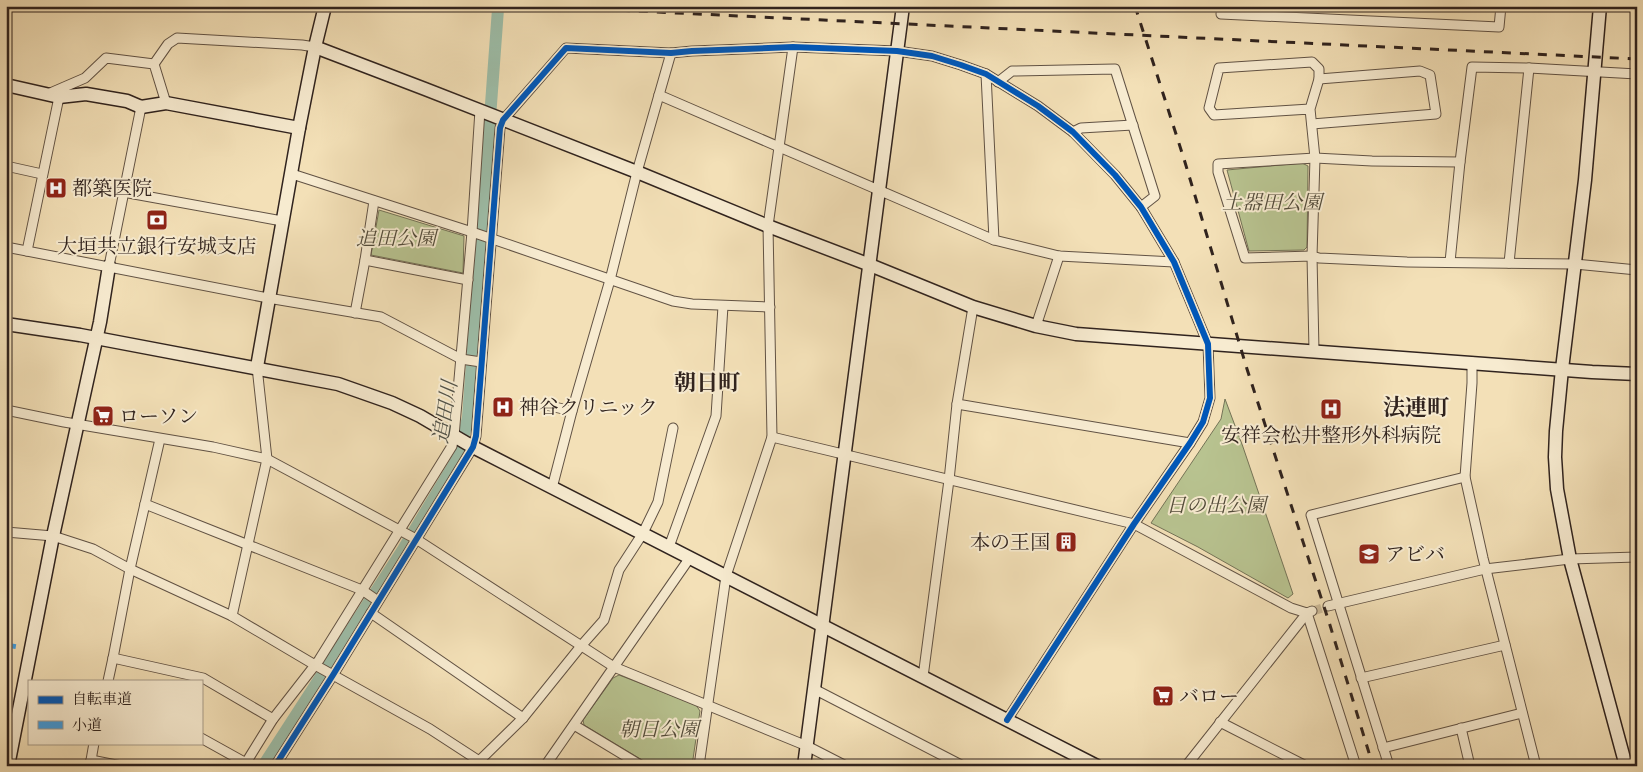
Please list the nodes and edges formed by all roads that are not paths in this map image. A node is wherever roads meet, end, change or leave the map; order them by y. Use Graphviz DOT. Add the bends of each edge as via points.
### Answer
graph roads {
  1 [pos="325,6"];
  2 [pos="903,6"];
  3 [pos="1222,6"];
  4 [pos="1501,6"];
  5 [pos="1600,6"];
  6 [pos="315,47"];
  7 [pos="793,47"];
  8 [pos="897,50"];
  9 [pos="671,53"];
  10 [pos="154,64"];
  11 [pos="1529,68"];
  12 [pos="1593,72"];
  13 [pos="986,74"];
  14 [pos="1637,74"];
  15 [pos="1320,79"];
  16 [pos="998,82"];
  17 [pos="6,85"];
  18 [pos="659,95"];
  19 [pos="54,96"];
  20 [pos="166,103"];
  21 [pos="141,107"];
  22 [pos="1310,109"];
  23 [pos="480,110"];
  24 [pos="503,120"];
  25 [pos="1312,124"];
  26 [pos="1133,125"];
  27 [pos="299,128"];
  28 [pos="1073,132"];
  29 [pos="778,147"];
  30 [pos="1314,158"];
  31 [pos="1460,162"];
  32 [pos="6,166"];
  33 [pos="637,172"];
  34 [pos="42,174"];
  35 [pos="292,174"];
  36 [pos="879,190"];
  37 [pos="123,192"];
  38 [pos="374,201"];
  39 [pos="1141,207"];
  40 [pos="282,221"];
  41 [pos="768,226"];
  42 [pos="472,232"];
  43 [pos="491,240"];
  44 [pos="994,240"];
  45 [pos="6,247"];
  46 [pos="27,251"];
  47 [pos="1059,256"];
  48 [pos="1312,256"];
  49 [pos="365,260"];
  50 [pos="1174,262"];
  51 [pos="1450,262"];
  52 [pos="1509,263"];
  53 [pos="1575,264"];
  54 [pos="870,265"];
  55 [pos="109,266"];
  56 [pos="1637,270"];
  57 [pos="468,280"];
  58 [pos="610,280"];
  59 [pos="268,298"];
  60 [pos="722,306"];
  61 [pos="770,307"];
  62 [pos="973,307"];
  63 [pos="355,313"];
  64 [pos="6,324"];
  65 [pos="1036,326"];
  66 [pos="96,338"];
  67 [pos="1208,344"];
  68 [pos="1314,352"];
  69 [pos="461,359"];
  70 [pos="481,362"];
  71 [pos="1472,362"];
  72 [pos="257,367"];
  73 [pos="1562,369"];
  74 [pos="1637,374"];
  75 [pos="957,404"];
  76 [pos="550,406"];
  77 [pos="6,410"];
  78 [pos="572,412"];
  79 [pos="77,423"];
  80 [pos="673,428"];
  81 [pos="454,436"];
  82 [pos="772,437"];
  83 [pos="160,438"];
  84 [pos="1190,443"];
  85 [pos="473,447"];
  86 [pos="846,454"];
  87 [pos="267,459"];
  88 [pos="1465,477"];
  89 [pos="949,480"];
  90 [pos="552,488"];
  91 [pos="145,504"];
  92 [pos="1134,524"];
  93 [pos="399,531"];
  94 [pos="6,532"];
  95 [pos="643,533"];
  96 [pos="53,536"];
  97 [pos="416,540"];
  98 [pos="248,545"];
  99 [pos="669,547"];
  100 [pos="1637,557"];
  101 [pos="690,559"];
  102 [pos="1570,559"];
  103 [pos="130,569"];
  104 [pos="1485,569"];
  105 [pos="726,576"];
  106 [pos="362,590"];
  107 [pos="378,601"];
  108 [pos="1333,604"];
  109 [pos="371,612"];
  110 [pos="1310,612"];
  111 [pos="232,616"];
  112 [pos="824,626"];
  113 [pos="1505,645"];
  114 [pos="581,646"];
  115 [pos="113,658"];
  116 [pos="315,665"];
  117 [pos="614,667"];
  118 [pos="333,675"];
  119 [pos="923,677"];
  120 [pos="1361,678"];
  121 [pos="108,680"];
  122 [pos="814,688"];
  123 [pos="707,705"];
  124 [pos="1522,713"];
  125 [pos="522,718"];
  126 [pos="274,719"];
  127 [pos="1007,720"];
  128 [pos="1220,722"];
  129 [pos="574,725"];
  130 [pos="1461,728"];
  131 [pos="202,739"];
  132 [pos="94,744"];
  133 [pos="807,746"];
  134 [pos="1383,748"];
  135 [pos="8,763"];
  136 [pos="90,763"];
  137 [pos="245,764"];
  138 [pos="480,764"];
  139 [pos="121,766"];
  140 [pos="274,766"];
  141 [pos="545,766"];
  142 [pos="642,766"];
  143 [pos="699,766"];
  144 [pos="804,766"];
  145 [pos="846,766"];
  146 [pos="963,766"];
  147 [pos="1097,766"];
  148 [pos="1186,766"];
  149 [pos="1306,766"];
  150 [pos="1356,766"];
  151 [pos="1389,766"];
  152 [pos="1470,766"];
  153 [pos="1536,766"];
  154 [pos="1626,766"];
  1 -- 6 [label="street"];
  2 -- 8 [label="street"];
  3 -- 4 [label="street" via="1221,14 1499,27"];
  5 -- 12 [label="street"];
  6 -- 10 [label="street" via="177,38 168,44"];
  6 -- 23 [label="street"];
  6 -- 27 [label="street"];
  7 -- 8 [label="street"];
  7 -- 9 [label="street"];
  7 -- 29 [label="street"];
  8 -- 13 [label="street" via="932,56"];
  8 -- 36 [label="street"];
  9 -- 18 [label="street"];
  9 -- 24 [label="street" via="566,48"];
  10 -- 19 [label="street" via="106,58 86,78"];
  10 -- 20 [label="street"];
  11 -- 12 [label="street"];
  11 -- 31 [label="street" via="1472,67"];
  11 -- 52 [label="street"];
  12 -- 14 [label="street"];
  12 -- 53 [label="street"];
  13 -- 16 [label="street"];
  13 -- 44 [label="street"];
  15 -- 22 [label="street"];
  15 -- 22 [label="street" via="1319,69 1312,62 1219,68 1209,108 1214,115"];
  15 -- 25 [label="street" via="1420,70 1430,75 1436,114"];
  16 -- 26 [label="street" via="1012,71 1115,69"];
  16 -- 28 [label="street"];
  17 -- 19 [label="street"];
  18 -- 29 [label="street"];
  18 -- 33 [label="street"];
  19 -- 21 [label="street" via="86,94 127,101"];
  19 -- 34 [label="street"];
  20 -- 21 [label="street"];
  20 -- 27 [label="street"];
  21 -- 37 [label="street"];
  22 -- 25 [label="street"];
  23 -- 24 [label="street"];
  23 -- 42 [label="street"];
  24 -- 33 [label="street"];
  24 -- 43 [label="street"];
  25 -- 30 [label="street"];
  26 -- 28 [label="street" via="1081,128"];
  26 -- 39 [label="street" via="1155,196"];
  27 -- 35 [label="street"];
  28 -- 39 [label="street"];
  29 -- 36 [label="street"];
  29 -- 41 [label="street"];
  30 -- 31 [label="street"];
  30 -- 48 [label="street"];
  30 -- 48 [label="street" via="1218,164 1245,258"];
  31 -- 51 [label="street"];
  32 -- 34 [label="street"];
  33 -- 41 [label="street"];
  33 -- 58 [label="street"];
  34 -- 46 [label="street"];
  35 -- 38 [label="street"];
  35 -- 40 [label="street"];
  36 -- 44 [label="street"];
  36 -- 54 [label="street"];
  37 -- 40 [label="street"];
  37 -- 55 [label="street"];
  38 -- 42 [label="street"];
  38 -- 49 [label="street"];
  39 -- 50 [label="street"];
  40 -- 59 [label="street"];
  41 -- 54 [label="street"];
  41 -- 61 [label="street"];
  42 -- 43 [label="street"];
  42 -- 57 [label="street"];
  43 -- 58 [label="street"];
  43 -- 70 [label="street"];
  44 -- 47 [label="street"];
  45 -- 46 [label="street"];
  46 -- 55 [label="street"];
  47 -- 50 [label="street"];
  47 -- 65 [label="street"];
  48 -- 51 [label="street"];
  48 -- 68 [label="street"];
  49 -- 57 [label="street"];
  49 -- 63 [label="street"];
  50 -- 67 [label="street"];
  51 -- 52 [label="street"];
  52 -- 53 [label="street"];
  53 -- 56 [label="street"];
  53 -- 73 [label="street"];
  54 -- 62 [label="street"];
  54 -- 86 [label="street"];
  55 -- 59 [label="street"];
  55 -- 66 [label="street"];
  57 -- 69 [label="street"];
  58 -- 60 [label="street" via="672,301"];
  58 -- 78 [label="street"];
  59 -- 63 [label="street"];
  59 -- 72 [label="street"];
  60 -- 61 [label="street"];
  60 -- 99 [label="street" via="716,416"];
  61 -- 82 [label="street"];
  62 -- 65 [label="street"];
  62 -- 75 [label="street"];
  63 -- 69 [label="street" via="381,317"];
  64 -- 66 [label="street"];
  65 -- 67 [label="street" via="1076,334"];
  66 -- 72 [label="street"];
  66 -- 79 [label="street"];
  67 -- 68 [label="street"];
  67 -- 84 [label="street" via="1210,398 1203,422"];
  68 -- 71 [label="street"];
  69 -- 70 [label="street"];
  69 -- 81 [label="street"];
  70 -- 85 [label="street"];
  71 -- 73 [label="street"];
  71 -- 88 [label="street"];
  72 -- 81 [label="street" via="338,384 392,403"];
  72 -- 87 [label="street"];
  73 -- 74 [label="street"];
  73 -- 102 [label="street" via="1555,457 1557,489"];
  75 -- 84 [label="street"];
  75 -- 89 [label="street"];
  76 -- 78 [label="street"];
  77 -- 79 [label="street"];
  78 -- 90 [label="street"];
  79 -- 83 [label="street"];
  79 -- 96 [label="street"];
  80 -- 95 [label="street" via="658,502"];
  81 -- 85 [label="street"];
  81 -- 93 [label="street" via="452,446"];
  82 -- 86 [label="street"];
  82 -- 105 [label="street"];
  83 -- 87 [label="street"];
  83 -- 91 [label="street"];
  84 -- 92 [label="street"];
  85 -- 90 [label="street"];
  85 -- 97 [label="street"];
  86 -- 89 [label="street"];
  86 -- 112 [label="street"];
  87 -- 93 [label="street"];
  87 -- 98 [label="street"];
  88 -- 104 [label="street"];
  88 -- 108 [label="street" via="1311,515"];
  89 -- 92 [label="street"];
  89 -- 119 [label="street"];
  90 -- 95 [label="street"];
  91 -- 98 [label="street"];
  91 -- 103 [label="street"];
  92 -- 110 [label="street" via="1282,604"];
  92 -- 127 [label="street"];
  93 -- 97 [label="street"];
  93 -- 106 [label="street"];
  94 -- 96 [label="street"];
  95 -- 99 [label="street"];
  95 -- 114 [label="street" via="619,570 604,620"];
  96 -- 103 [label="street" via="93,549"];
  96 -- 135 [label="street"];
  97 -- 107 [label="street"];
  97 -- 114 [label="street"];
  98 -- 106 [label="street"];
  98 -- 111 [label="street"];
  99 -- 101 [label="street"];
  100 -- 102 [label="street"];
  101 -- 105 [label="street"];
  101 -- 117 [label="street"];
  102 -- 104 [label="street"];
  102 -- 154 [label="street"];
  103 -- 111 [label="street"];
  103 -- 115 [label="street"];
  104 -- 108 [label="street"];
  104 -- 113 [label="street"];
  105 -- 112 [label="street"];
  105 -- 123 [label="street"];
  106 -- 107 [label="street"];
  106 -- 116 [label="street"];
  107 -- 109 [label="street"];
  108 -- 120 [label="street"];
  109 -- 118 [label="street"];
  109 -- 125 [label="street"];
  110 -- 128 [label="street"];
  110 -- 150 [label="street"];
  111 -- 116 [label="street"];
  112 -- 119 [label="street"];
  112 -- 122 [label="street"];
  113 -- 120 [label="street"];
  113 -- 124 [label="street"];
  114 -- 117 [label="street"];
  114 -- 125 [label="street"];
  115 -- 121 [label="street"];
  115 -- 126 [label="street" via="203,678"];
  116 -- 118 [label="street"];
  116 -- 126 [label="street"];
  117 -- 123 [label="street"];
  117 -- 129 [label="street"];
  118 -- 138 [label="street" via="430,729"];
  118 -- 140 [label="street"];
  119 -- 127 [label="street"];
  120 -- 134 [label="street"];
  122 -- 133 [label="street"];
  122 -- 146 [label="street"];
  123 -- 133 [label="street"];
  123 -- 143 [label="street"];
  124 -- 130 [label="street"];
  124 -- 153 [label="street"];
  125 -- 138 [label="street"];
  126 -- 137 [label="street"];
  127 -- 147 [label="street"];
  128 -- 148 [label="street"];
  128 -- 149 [label="street"];
  129 -- 141 [label="street"];
  129 -- 142 [label="street"];
  130 -- 134 [label="street"];
  130 -- 152 [label="street"];
  131 -- 137 [label="street"];
  132 -- 136 [label="street"];
  133 -- 144 [label="street"];
  133 -- 145 [label="street"];
  134 -- 151 [label="street"];
  136 -- 139 [label="street"];
}
